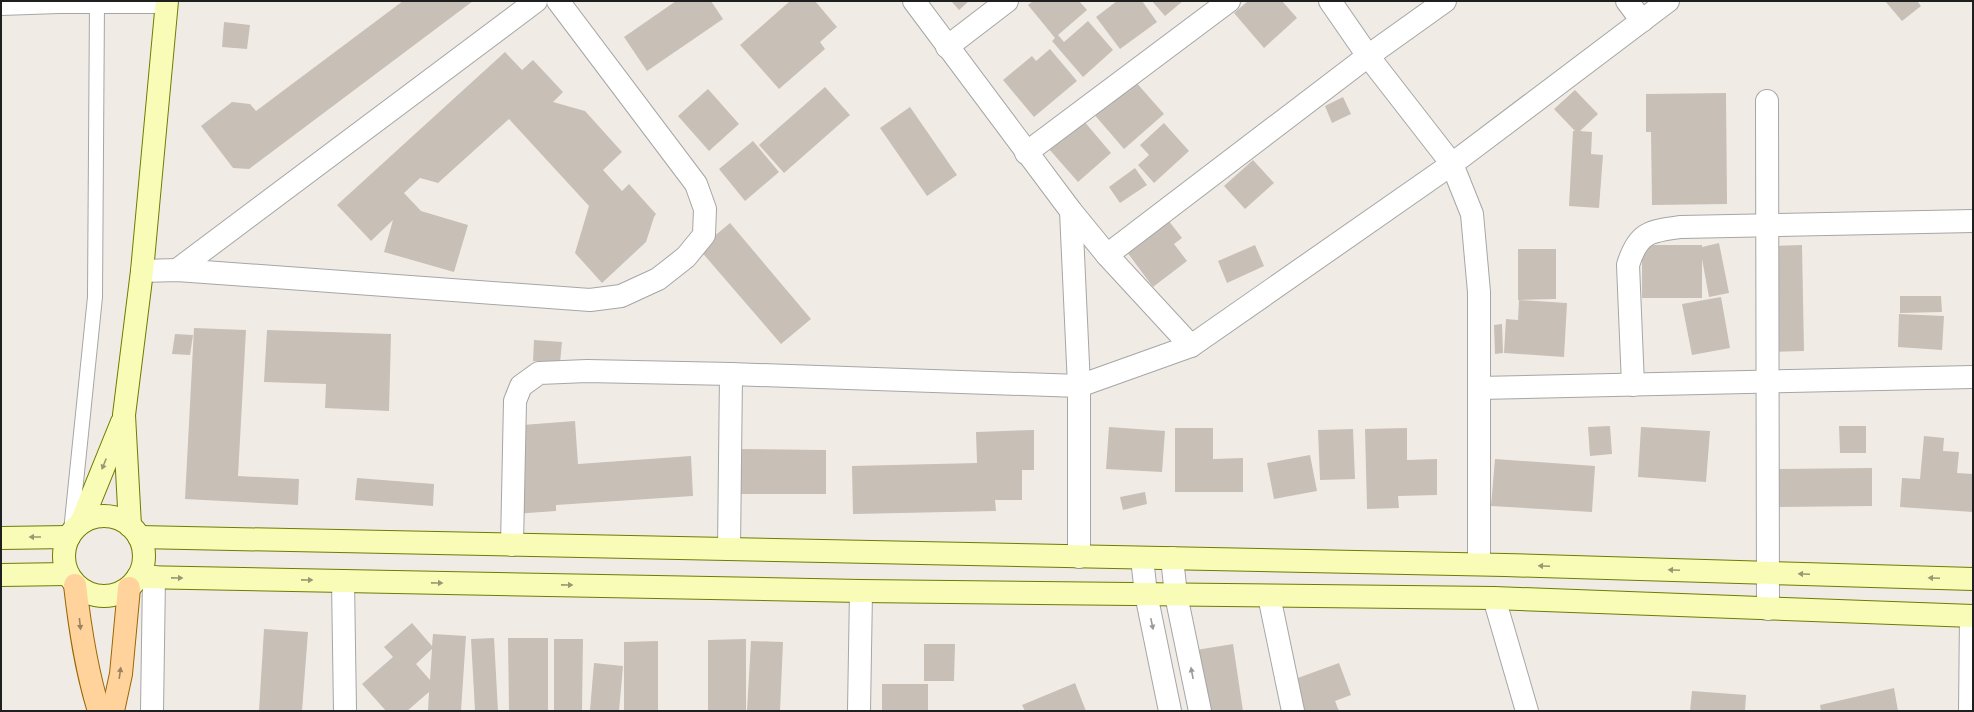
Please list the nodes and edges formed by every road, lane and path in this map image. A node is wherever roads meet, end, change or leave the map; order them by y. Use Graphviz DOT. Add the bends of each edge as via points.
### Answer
graph roads {
  1 [pos="536,1"];
  2 [pos="558,1"];
  3 [pos="914,1"];
  4 [pos="1007,1"];
  5 [pos="1229,1"];
  6 [pos="1330,1"];
  7 [pos="1445,1"];
  8 [pos="1627,1"];
  9 [pos="1668,1"];
  10 [pos="97,4"];
  11 [pos="166,4"];
  12 [pos="1,8"];
  13 [pos="1642,21"];
  14 [pos="947,47"];
  15 [pos="1368,56"];
  16 [pos="1767,101"];
  17 [pos="1026,154"];
  18 [pos="1452,164"];
  19 [pos="1071,211"];
  20 [pos="1973,221"];
  21 [pos="1767,225"];
  22 [pos="1107,255"];
  23 [pos="142,270"];
  24 [pos="177,270"];
  25 [pos="1191,346"];
  26 [pos="731,374"];
  27 [pos="1973,377"];
  28 [pos="1766,382"];
  29 [pos="1633,385"];
  30 [pos="1079,386"];
  31 [pos="1479,388"];
  32 [pos="124,415"];
  33 [pos="73,531"];
  34 [pos="134,531"];
  35 [pos="1,538"];
  36 [pos="512,545"];
  37 [pos="729,549"];
  38 [pos="1079,556"];
  39 [pos="1142,558"];
  40 [pos="1172,558"];
  41 [pos="1479,564"];
  42 [pos="1768,572"];
  43 [pos="1,575"];
  44 [pos="71,579"];
  45 [pos="1973,579"];
  46 [pos="140,581"];
  47 [pos="343,581"];
  48 [pos="861,591"];
  49 [pos="1146,594"];
  50 [pos="1176,595"];
  51 [pos="1269,596"];
  52 [pos="1494,598"];
  53 [pos="1768,609"];
  54 [pos="1972,616"];
  55 [pos="99,711"];
  56 [pos="113,711"];
  57 [pos="152,711"];
  58 [pos="345,711"];
  59 [pos="859,711"];
  60 [pos="1170,711"];
  61 [pos="1200,711"];
  62 [pos="1294,711"];
  63 [pos="1527,711"];
  64 [pos="1970,711"];
  1 -- 24 [label="street"];
  2 -- 24 [label="street" via="696,184 705,209 704,235 686,258 658,279 621,296 590,300"];
  3 -- 14 [label="street"];
  4 -- 14 [label="street"];
  5 -- 17 [label="street"];
  6 -- 15 [label="street"];
  7 -- 15 [label="street"];
  8 -- 13 [label="street"];
  9 -- 13 [label="street"];
  10 -- 11 [label="lane"];
  10 -- 12 [label="lane"];
  10 -- 33 [label="lane" via="95,297"];
  11 -- 23 [label="main road"];
  13 -- 18 [label="street"];
  14 -- 17 [label="street"];
  15 -- 18 [label="street"];
  15 -- 22 [label="street"];
  16 -- 21 [label="street"];
  17 -- 19 [label="street"];
  18 -- 25 [label="street"];
  18 -- 31 [label="street" via="1472,214 1479,292"];
  19 -- 22 [label="street"];
  19 -- 30 [label="street"];
  20 -- 21 [label="street"];
  21 -- 28 [label="street"];
  21 -- 29 [label="street" via="1681,227 1655,231 1642,238 1633,249 1628,265"];
  22 -- 25 [label="street"];
  23 -- 24 [label="street"];
  23 -- 32 [label="main road"];
  25 -- 30 [label="street"];
  26 -- 30 [label="street"];
  26 -- 36 [label="street" via="587,371 539,373 521,386 515,401"];
  26 -- 37 [label="street"];
  27 -- 28 [label="street"];
  28 -- 29 [label="street"];
  28 -- 42 [label="street"];
  29 -- 31 [label="street"];
  30 -- 38 [label="street"];
  31 -- 41 [label="street"];
  32 -- 33 [label="main road, one-way"];
  32 -- 34 [label="main road"];
  33 -- 34 [label="main road" via="94,517 108,516 118,519"];
  33 -- 35 [label="main road, one-way"];
  33 -- 44 [label="main road" via="65,546 64,560"];
  34 -- 36 [label="main road"];
  34 -- 46 [label="main road" via="144,550"];
  36 -- 37 [label="main road"];
  37 -- 38 [label="main road"];
  38 -- 39 [label="main road"];
  39 -- 40 [label="main road"];
  39 -- 49 [label="street"];
  40 -- 41 [label="main road"];
  40 -- 50 [label="street"];
  42 -- 41 [label="main road, one-way"];
  45 -- 42 [label="main road, one-way"];
  42 -- 53 [label="street"];
  43 -- 44 [label="main road"];
  44 -- 46 [label="main road" via="86,593 103,597 117,594"];
  44 -- 55 [label="main road, one-way" via="89,680"];
  46 -- 47 [label="main road, one-way"];
  56 -- 46 [label="main road, one-way"];
  46 -- 57 [label="street"];
  47 -- 48 [label="main road, one-way"];
  47 -- 58 [label="street"];
  48 -- 49 [label="main road"];
  48 -- 59 [label="street"];
  49 -- 50 [label="main road"];
  49 -- 60 [label="street, one-way"];
  50 -- 51 [label="main road"];
  61 -- 50 [label="street, one-way"];
  51 -- 52 [label="main road"];
  51 -- 62 [label="street"];
  52 -- 53 [label="main road"];
  52 -- 63 [label="street"];
  53 -- 54 [label="main road"];
  54 -- 64 [label="street"];
}
